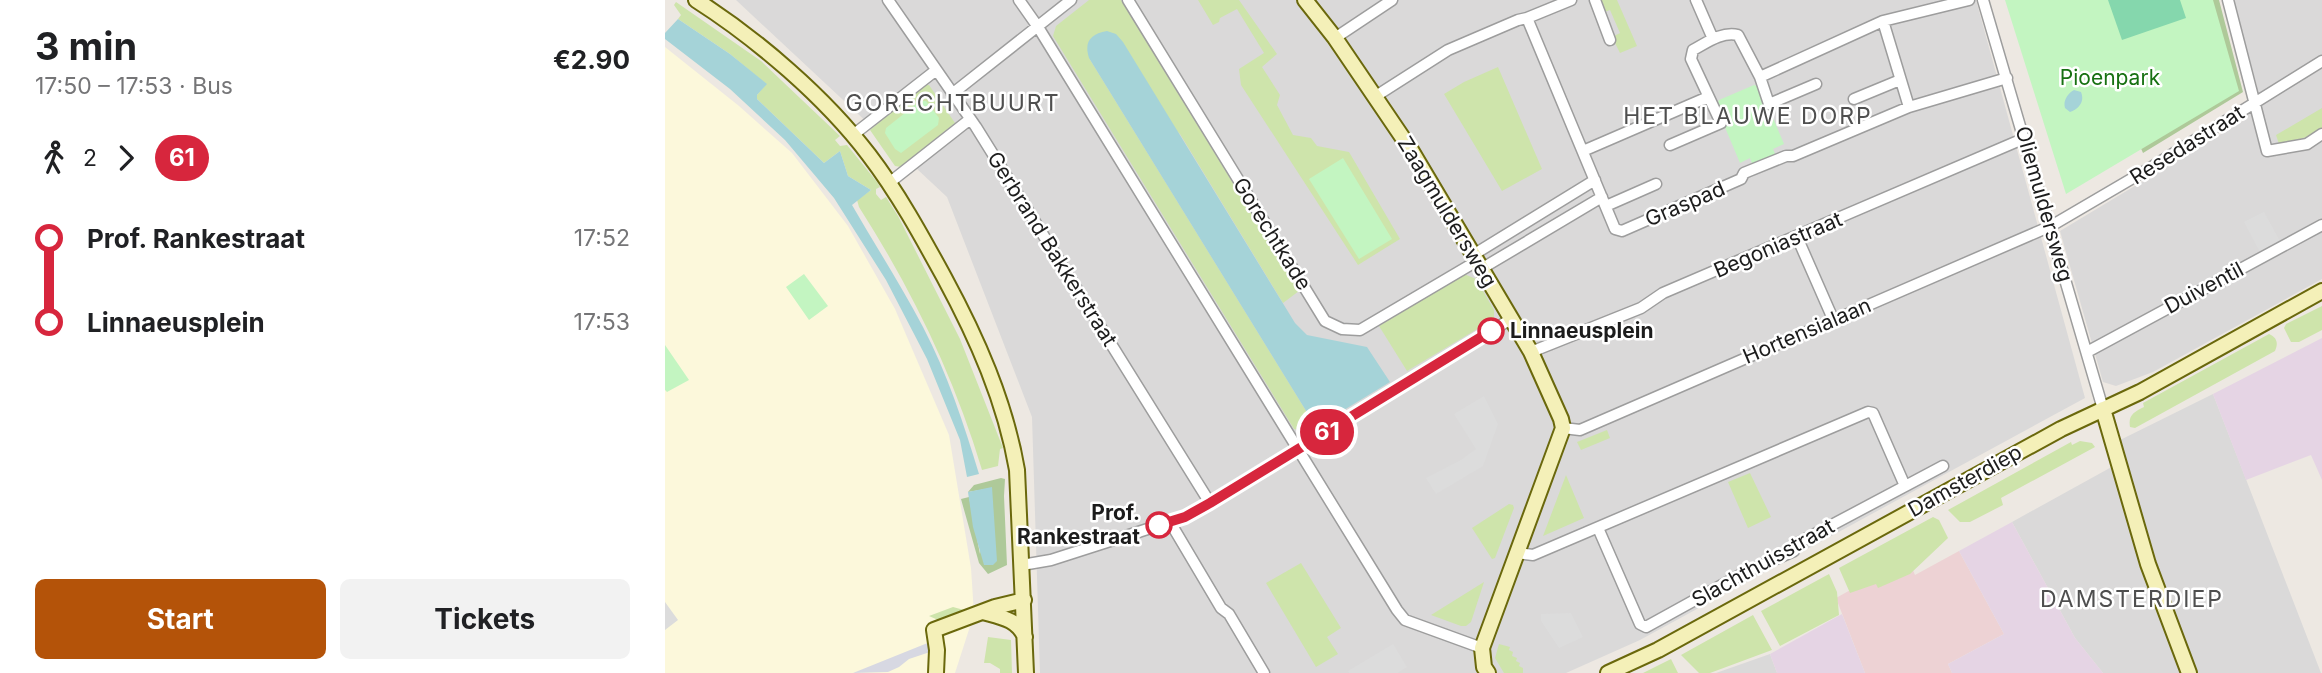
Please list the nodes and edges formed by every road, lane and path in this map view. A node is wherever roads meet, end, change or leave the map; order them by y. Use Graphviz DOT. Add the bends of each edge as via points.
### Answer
graph roads {
  1 [pos="696,0"];
  2 [pos="888,0"];
  3 [pos="1019,0"];
  4 [pos="1071,0"];
  5 [pos="1128,0"];
  6 [pos="1305,0"];
  7 [pos="1392,0"];
  8 [pos="1571,0"];
  9 [pos="1595,0"];
  10 [pos="1696,0"];
  11 [pos="1969,0"];
  12 [pos="1983,0"];
  13 [pos="2228,0"];
  14 [pos="1527,18"];
  15 [pos="1883,21"];
  16 [pos="1038,27"];
  17 [pos="1335,38"];
  18 [pos="1713,39"];
  19 [pos="1610,40"];
  20 [pos="2322,61"];
  21 [pos="935,71"];
  22 [pos="1760,77"];
  23 [pos="2007,78"];
  24 [pos="1900,80"];
  25 [pos="1816,84"];
  26 [pos="952,94"];
  27 [pos="1376,96"];
  28 [pos="1708,97"];
  29 [pos="1853,99"];
  30 [pos="2255,103"];
  31 [pos="1909,107"];
  32 [pos="969,120"];
  33 [pos="2322,134"];
  34 [pos="853,135"];
  35 [pos="2025,138"];
  36 [pos="1670,145"];
  37 [pos="1583,151"];
  38 [pos="1595,180"];
  39 [pos="889,183"];
  40 [pos="1656,184"];
  41 [pos="1604,201"];
  42 [pos="2322,225"];
  43 [pos="2051,226"];
  44 [pos="1797,237"];
  45 [pos="1477,262"];
  46 [pos="2322,291"];
  47 [pos="1511,319"];
  48 [pos="1833,319"];
  49 [pos="1531,352"];
  50 [pos="2087,352"];
  51 [pos="2103,409"];
  52 [pos="1563,428"];
  53 [pos="1298,450"];
  54 [pos="1943,466"];
  55 [pos="1905,486"];
  56 [pos="1210,503"];
  57 [pos="1170,522"];
  58 [pos="1598,528"];
  59 [pos="1517,553"];
  60 [pos="1022,565"];
  61 [pos="1024,600"];
  62 [pos="983,612"];
  63 [pos="1025,638"];
  64 [pos="1482,648"];
  65 [pos="936,673"];
  66 [pos="1026,673"];
  67 [pos="1264,673"];
  68 [pos="1488,673"];
  69 [pos="1608,673"];
  70 [pos="2189,673"];
  1 -- 34 [label="main road" via="732,23 789,71"];
  2 -- 21 [label="street, Gerbrand Bakkerstraat"];
  3 -- 16 [label="street"];
  4 -- 16 [label="street"];
  5 -- 45 [label="street, Gorechtkade" via="1325,321 1342,329 1360,330"];
  6 -- 17 [label="main road, Zaagmuldersweg"];
  7 -- 17 [label="street"];
  8 -- 14 [label="street"];
  9 -- 19 [label="street"];
  10 -- 18 [label="street"];
  11 -- 15 [label="street"];
  12 -- 23 [label="street, Oliemuldersweg"];
  13 -- 30 [label="street"];
  14 -- 27 [label="street" via="1448,50"];
  14 -- 37 [label="street"];
  15 -- 22 [label="street"];
  15 -- 24 [label="street"];
  16 -- 26 [label="street"];
  16 -- 53 [label="street"];
  17 -- 27 [label="main road, Zaagmuldersweg"];
  18 -- 22 [label="street" via="1738,35"];
  18 -- 28 [label="street" via="1693,50 1691,59"];
  20 -- 30 [label="street, Resedastraat"];
  21 -- 26 [label="street, Gerbrand Bakkerstraat"];
  21 -- 34 [label="street"];
  22 -- 25 [label="street" via="1769,104"];
  23 -- 31 [label="street"];
  23 -- 35 [label="street, Oliemuldersweg"];
  24 -- 29 [label="street"];
  24 -- 31 [label="street"];
  26 -- 32 [label="street, Gerbrand Bakkerstraat"];
  27 -- 45 [label="main road, Zaagmuldersweg"];
  28 -- 36 [label="street" via="1721,123"];
  28 -- 37 [label="street"];
  30 -- 33 [label="street" via="2267,151 2307,144"];
  30 -- 43 [label="street, Resedastraat"];
  31 -- 41 [label="street, Graspad" via="1744,173 1741,179 1622,231 1615,229"];
  32 -- 39 [label="street"];
  32 -- 56 [label="street, Gerbrand Bakkerstraat"];
  34 -- 39 [label="main road"];
  35 -- 43 [label="street, Oliemuldersweg"];
  35 -- 44 [label="street, Begoniastraat"];
  37 -- 38 [label="street"];
  38 -- 41 [label="street"];
  38 -- 45 [label="street"];
  39 -- 60 [label="main road" via="970,324 999,397 1017,470"];
  40 -- 41 [label="street"];
  41 -- 45 [label="street"];
  42 -- 50 [label="street, Duiventil"];
  43 -- 48 [label="street, Hortensialaan"];
  43 -- 50 [label="street, Oliemuldersweg"];
  44 -- 48 [label="street"];
  44 -- 49 [label="street, Begoniastraat"];
  45 -- 47 [label="main road, Zaagmuldersweg"];
  46 -- 51 [label="main road, Damsterdiep"];
  47 -- 49 [label="main road, Zaagmuldersweg"];
  47 -- 53 [label="street"];
  48 -- 52 [label="street, Hortensialaan" via="1580,430"];
  49 -- 52 [label="main road, Zaagmuldersweg"];
  50 -- 51 [label="street, Oliemuldersweg"];
  51 -- 69 [label="main road, Damsterdiep"];
  51 -- 70 [label="main road" via="2148,564"];
  52 -- 59 [label="main road"];
  53 -- 56 [label="street"];
  53 -- 64 [label="street" via="1405,620"];
  54 -- 55 [label="street, Slachthuisstraat"];
  55 -- 58 [label="street" via="1873,413 1868,412"];
  55 -- 58 [label="street, Slachthuisstraat" via="1796,544 1794,551 1646,627 1640,624"];
  56 -- 57 [label="street"];
  57 -- 60 [label="street"];
  57 -- 67 [label="street"];
  58 -- 59 [label="street" via="1534,555"];
  59 -- 64 [label="main road"];
  60 -- 61 [label="main road"];
  61 -- 62 [label="main road"];
  61 -- 63 [label="main road"];
  62 -- 63 [label="main road" via="1012,621"];
  62 -- 65 [label="main road" via="934,630"];
  63 -- 66 [label="main road"];
  64 -- 68 [label="main road"];
}
